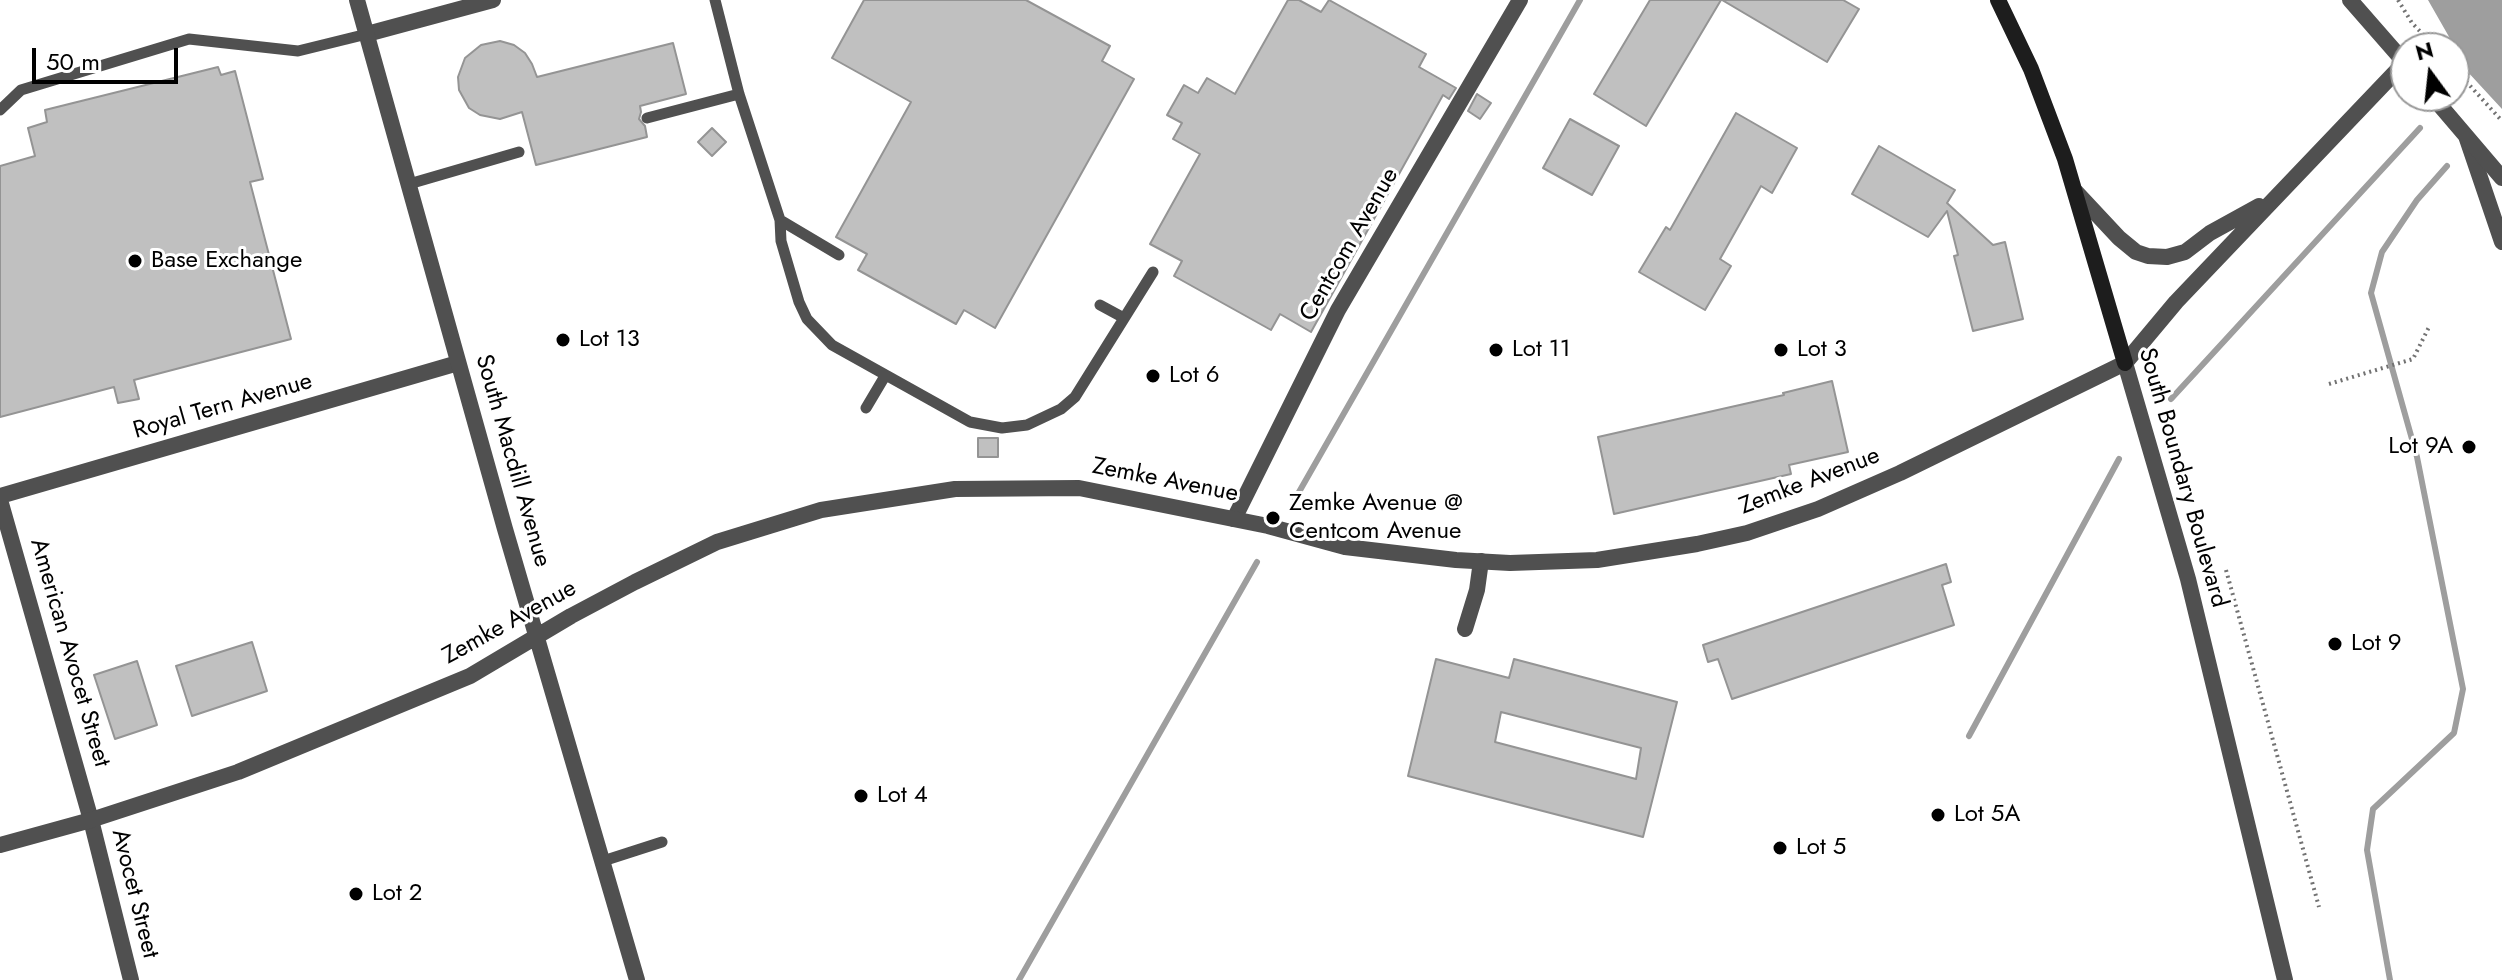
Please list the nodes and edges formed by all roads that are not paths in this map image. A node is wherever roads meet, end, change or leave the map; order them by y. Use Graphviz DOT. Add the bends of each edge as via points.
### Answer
graph roads {
  1 [pos="357,0"];
  2 [pos="493,0"];
  3 [pos="715,0"];
  4 [pos="1520,0"];
  5 [pos="1998,0"];
  6 [pos="2350,0"];
  7 [pos="367,34"];
  8 [pos="2390,47"];
  9 [pos="2390,79"];
  10 [pos="739,94"];
  11 [pos="0,110"];
  12 [pos="2445,112"];
  13 [pos="647,118"];
  14 [pos="2466,137"];
  15 [pos="519,152"];
  16 [pos="2502,178"];
  17 [pos="409,184"];
  18 [pos="2076,192"];
  19 [pos="2274,197"];
  20 [pos="780,220"];
  21 [pos="2502,242"];
  22 [pos="839,255"];
  23 [pos="1153,272"];
  24 [pos="1100,305"];
  25 [pos="1124,318"];
  26 [pos="458,363"];
  27 [pos="2125,363"];
  28 [pos="885,376"];
  29 [pos="866,408"];
  30 [pos="0,498"];
  31 [pos="1234,519"];
  32 [pos="1481,561"];
  33 [pos="1465,629"];
  34 [pos="538,635"];
  35 [pos="91,820"];
  36 [pos="662,842"];
  37 [pos="0,845"];
  38 [pos="603,861"];
  39 [pos="131,980"];
  40 [pos="637,980"];
  41 [pos="2285,980"];
  1 -- 7 [label="street, South Macdill Avenue"];
  2 -- 7 [label="street"];
  3 -- 10 [label="lane"];
  4 -- 31 [label="street, Centcom Avenue" via="1338,310"];
  5 -- 18 [label="main road, South Boundary Boulevard" via="2031,69"];
  6 -- 8 [label="street"];
  7 -- 11 [label="lane" via="298,51 189,39 21,90"];
  7 -- 17 [label="street, South Macdill Avenue"];
  9 -- 19 [label="street, Zemke Avenue"];
  10 -- 13 [label="lane"];
  10 -- 20 [label="lane"];
  12 -- 14 [label="street"];
  14 -- 16 [label="street"];
  14 -- 21 [label="street"];
  15 -- 17 [label="lane"];
  17 -- 26 [label="street, South Macdill Avenue"];
  18 -- 19 [label="street, Zemke Avenue" via="2136,252 2167,257 2185,252"];
  18 -- 27 [label="main road, South Boundary Boulevard"];
  19 -- 27 [label="street, Zemke Avenue"];
  20 -- 22 [label="lane"];
  20 -- 28 [label="lane" via="781,241 807,319 832,345"];
  23 -- 25 [label="lane"];
  24 -- 25 [label="lane"];
  25 -- 28 [label="lane" via="1075,397 1027,425 1002,428 970,422"];
  26 -- 30 [label="street, Royal Tern Avenue"];
  26 -- 34 [label="street, South Macdill Avenue"];
  27 -- 32 [label="street, Zemke Avenue" via="1900,473 1747,533 1597,560"];
  27 -- 41 [label="street, South Boundary Boulevard" via="2188,579"];
  28 -- 29 [label="lane"];
  30 -- 35 [label="street, American Avocet Street"];
  31 -- 32 [label="street, Zemke Avenue" via="1345,547"];
  31 -- 34 [label="street, Zemke Avenue" via="1079,488 955,489 821,510 717,542"];
  32 -- 33 [label="street"];
  34 -- 35 [label="street, Zemke Avenue" via="456,682 238,772"];
  34 -- 38 [label="street, South Macdill Avenue"];
  35 -- 37 [label="street, Zemke Avenue"];
  35 -- 39 [label="street, Avocet Street"];
  36 -- 38 [label="lane"];
  38 -- 40 [label="street, South Macdill Avenue"];
}
